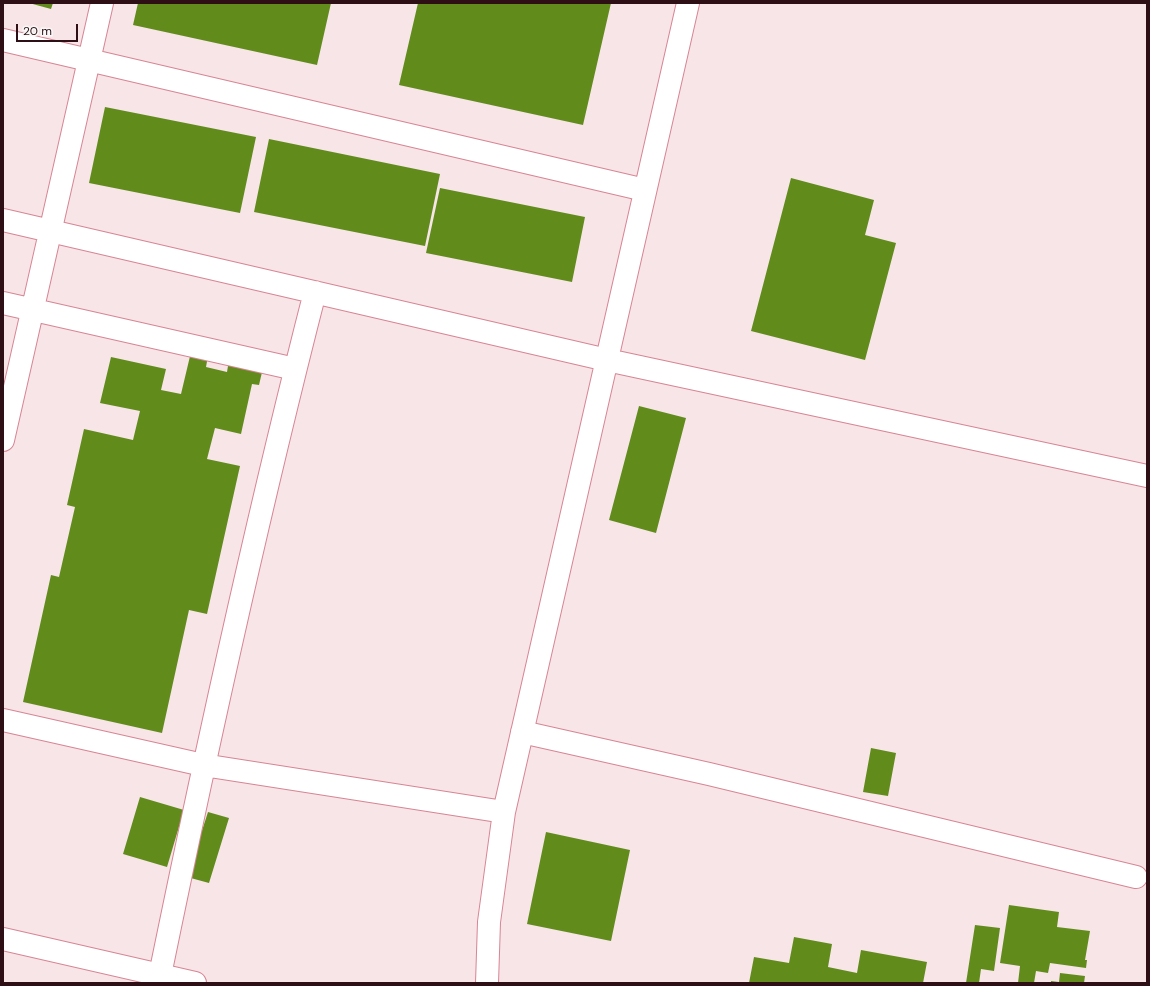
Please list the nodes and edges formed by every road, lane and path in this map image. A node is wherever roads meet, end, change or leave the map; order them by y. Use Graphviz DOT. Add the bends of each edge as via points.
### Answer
graph roads {
  1 [pos="102,3"];
  2 [pos="688,3"];
  3 [pos="3,40"];
  4 [pos="89,60"];
  5 [pos="645,190"];
  6 [pos="3,220"];
  7 [pos="50,231"];
  8 [pos="315,292"];
  9 [pos="3,303"];
  10 [pos="32,309"];
  11 [pos="607,360"];
  12 [pos="295,369"];
  13 [pos="3,440"];
  14 [pos="1147,476"];
  15 [pos="3,720"];
  16 [pos="522,732"];
  17 [pos="203,765"];
  18 [pos="504,812"];
  19 [pos="1136,877"];
  20 [pos="3,939"];
  21 [pos="160,975"];
  22 [pos="195,983"];
  23 [pos="487,983"];
  1 -- 4 [label="lane"];
  2 -- 5 [label="lane"];
  3 -- 4 [label="lane"];
  4 -- 5 [label="lane"];
  4 -- 7 [label="lane"];
  5 -- 11 [label="lane"];
  6 -- 7 [label="lane"];
  7 -- 8 [label="lane"];
  7 -- 10 [label="lane"];
  8 -- 11 [label="lane"];
  8 -- 12 [label="lane"];
  9 -- 10 [label="lane"];
  10 -- 12 [label="lane"];
  10 -- 13 [label="lane"];
  11 -- 14 [label="lane"];
  11 -- 16 [label="lane"];
  12 -- 17 [label="lane"];
  15 -- 17 [label="lane"];
  16 -- 18 [label="lane"];
  16 -- 19 [label="lane" via="709,774"];
  17 -- 18 [label="lane"];
  17 -- 21 [label="lane"];
  18 -- 23 [label="lane" via="489,922"];
  20 -- 21 [label="lane"];
  21 -- 22 [label="lane"];
}
